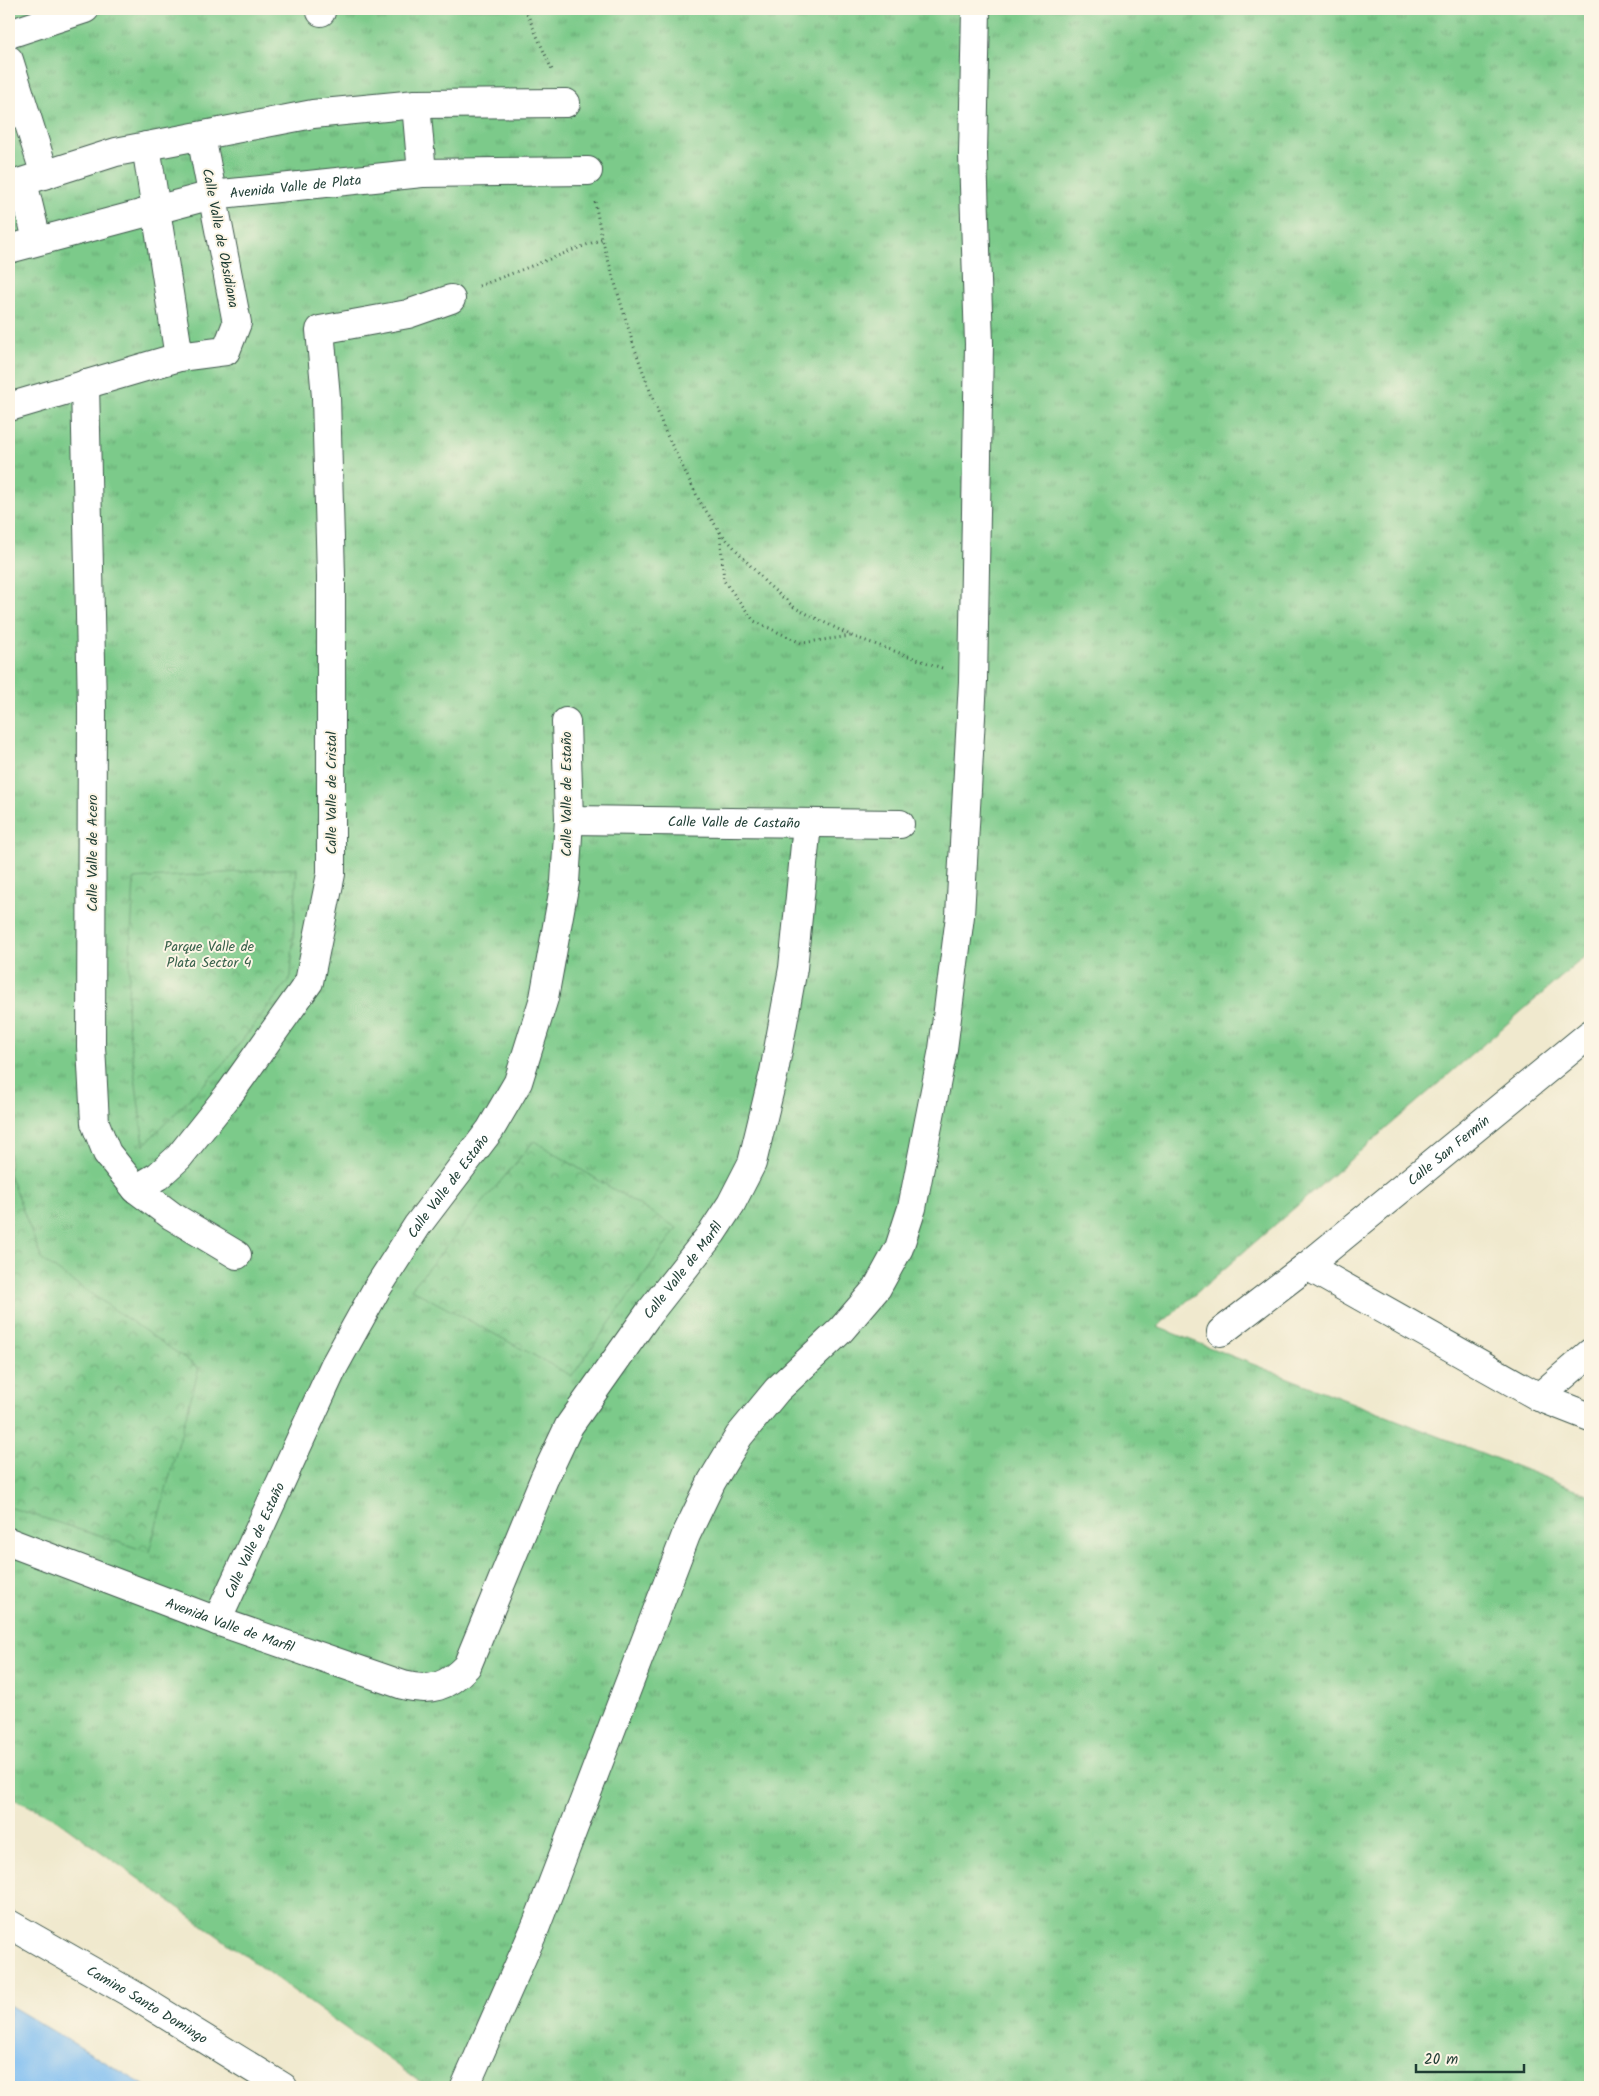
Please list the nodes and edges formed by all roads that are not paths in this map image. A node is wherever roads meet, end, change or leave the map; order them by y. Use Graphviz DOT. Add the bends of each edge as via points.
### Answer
graph roads {
  1 [pos="85,9"];
  2 [pos="976,9"];
  3 [pos="9,34"];
  4 [pos="9,60"];
  5 [pos="416,104"];
  6 [pos="566,104"];
  7 [pos="201,136"];
  8 [pos="146,146"];
  9 [pos="588,171"];
  10 [pos="422,173"];
  11 [pos="26,181"];
  12 [pos="212,195"];
  13 [pos="156,210"];
  14 [pos="38,240"];
  15 [pos="9,249"];
  16 [pos="451,299"];
  17 [pos="179,357"];
  18 [pos="86,384"];
  19 [pos="9,407"];
  20 [pos="566,722"];
  21 [pos="569,820"];
  22 [pos="807,824"];
  23 [pos="900,824"];
  24 [pos="1590,1034"];
  25 [pos="136,1190"];
  26 [pos="237,1255"];
  27 [pos="1307,1266"];
  28 [pos="1222,1332"];
  29 [pos="1590,1354"];
  30 [pos="1539,1397"];
  31 [pos="1590,1418"];
  32 [pos="9,1542"];
  33 [pos="217,1621"];
  34 [pos="454,1680"];
  35 [pos="9,1924"];
  36 [pos="283,2087"];
  37 [pos="465,2087"];
  1 -- 3 [label="street"];
  2 -- 37 [label="street" via="973,154 979,344 973,681 960,916 942,1049 912,1208 899,1248 877,1288 841,1330 777,1390 739,1436 712,1481 686,1535 536,1926"];
  4 -- 11 [label="street"];
  5 -- 6 [label="street"];
  5 -- 7 [label="street" via="313,114"];
  5 -- 10 [label="street"];
  7 -- 8 [label="street"];
  7 -- 12 [label="street, Calle Valle de Obsidiana"];
  8 -- 11 [label="street" via="116,152"];
  8 -- 13 [label="street"];
  9 -- 10 [label="street, Avenida Valle de Plata"];
  10 -- 12 [label="street, Avenida Valle de Plata"];
  11 -- 14 [label="street"];
  12 -- 13 [label="street, Avenida Valle de Plata"];
  12 -- 17 [label="street, Calle Valle de Obsidiana" via="237,323 226,351"];
  13 -- 14 [label="street, Avenida Valle de Plata"];
  13 -- 17 [label="street"];
  14 -- 15 [label="street, Avenida Valle de Plata"];
  16 -- 25 [label="street, Calle Valle de Cristal" via="408,314 320,330 326,397 331,576 331,874 309,982 230,1093 179,1157"];
  17 -- 18 [label="street, Calle Valle de Obsidiana"];
  18 -- 19 [label="street, Calle Valle de Obsidiana"];
  18 -- 25 [label="street, Calle Valle de Acero" via="92,707 91,1046 95,1123 107,1153"];
  20 -- 21 [label="street, Calle Valle de Estaño"];
  21 -- 22 [label="street, Calle Valle de Castaño"];
  21 -- 33 [label="street, Calle Valle de Estaño" via="565,882 544,998 518,1082 490,1130 416,1226 376,1290 334,1366"];
  22 -- 23 [label="street, Calle Valle de Castaño"];
  22 -- 34 [label="street, Calle Valle de Marfil" via="793,968 774,1072 752,1163 712,1233 649,1313 569,1426 467,1666"];
  24 -- 27 [label="street, Calle San Fermín"];
  25 -- 26 [label="street, Calle Valle de Acero"];
  27 -- 28 [label="street, Calle San Fermín"];
  27 -- 30 [label="street"];
  29 -- 30 [label="street"];
  30 -- 31 [label="street"];
  32 -- 33 [label="street, Avenida Valle de Marfil"];
  33 -- 34 [label="street, Avenida Valle de Marfil" via="420,1690"];
  35 -- 36 [label="street, Camino Santo Domingo" via="132,1994"];
}
